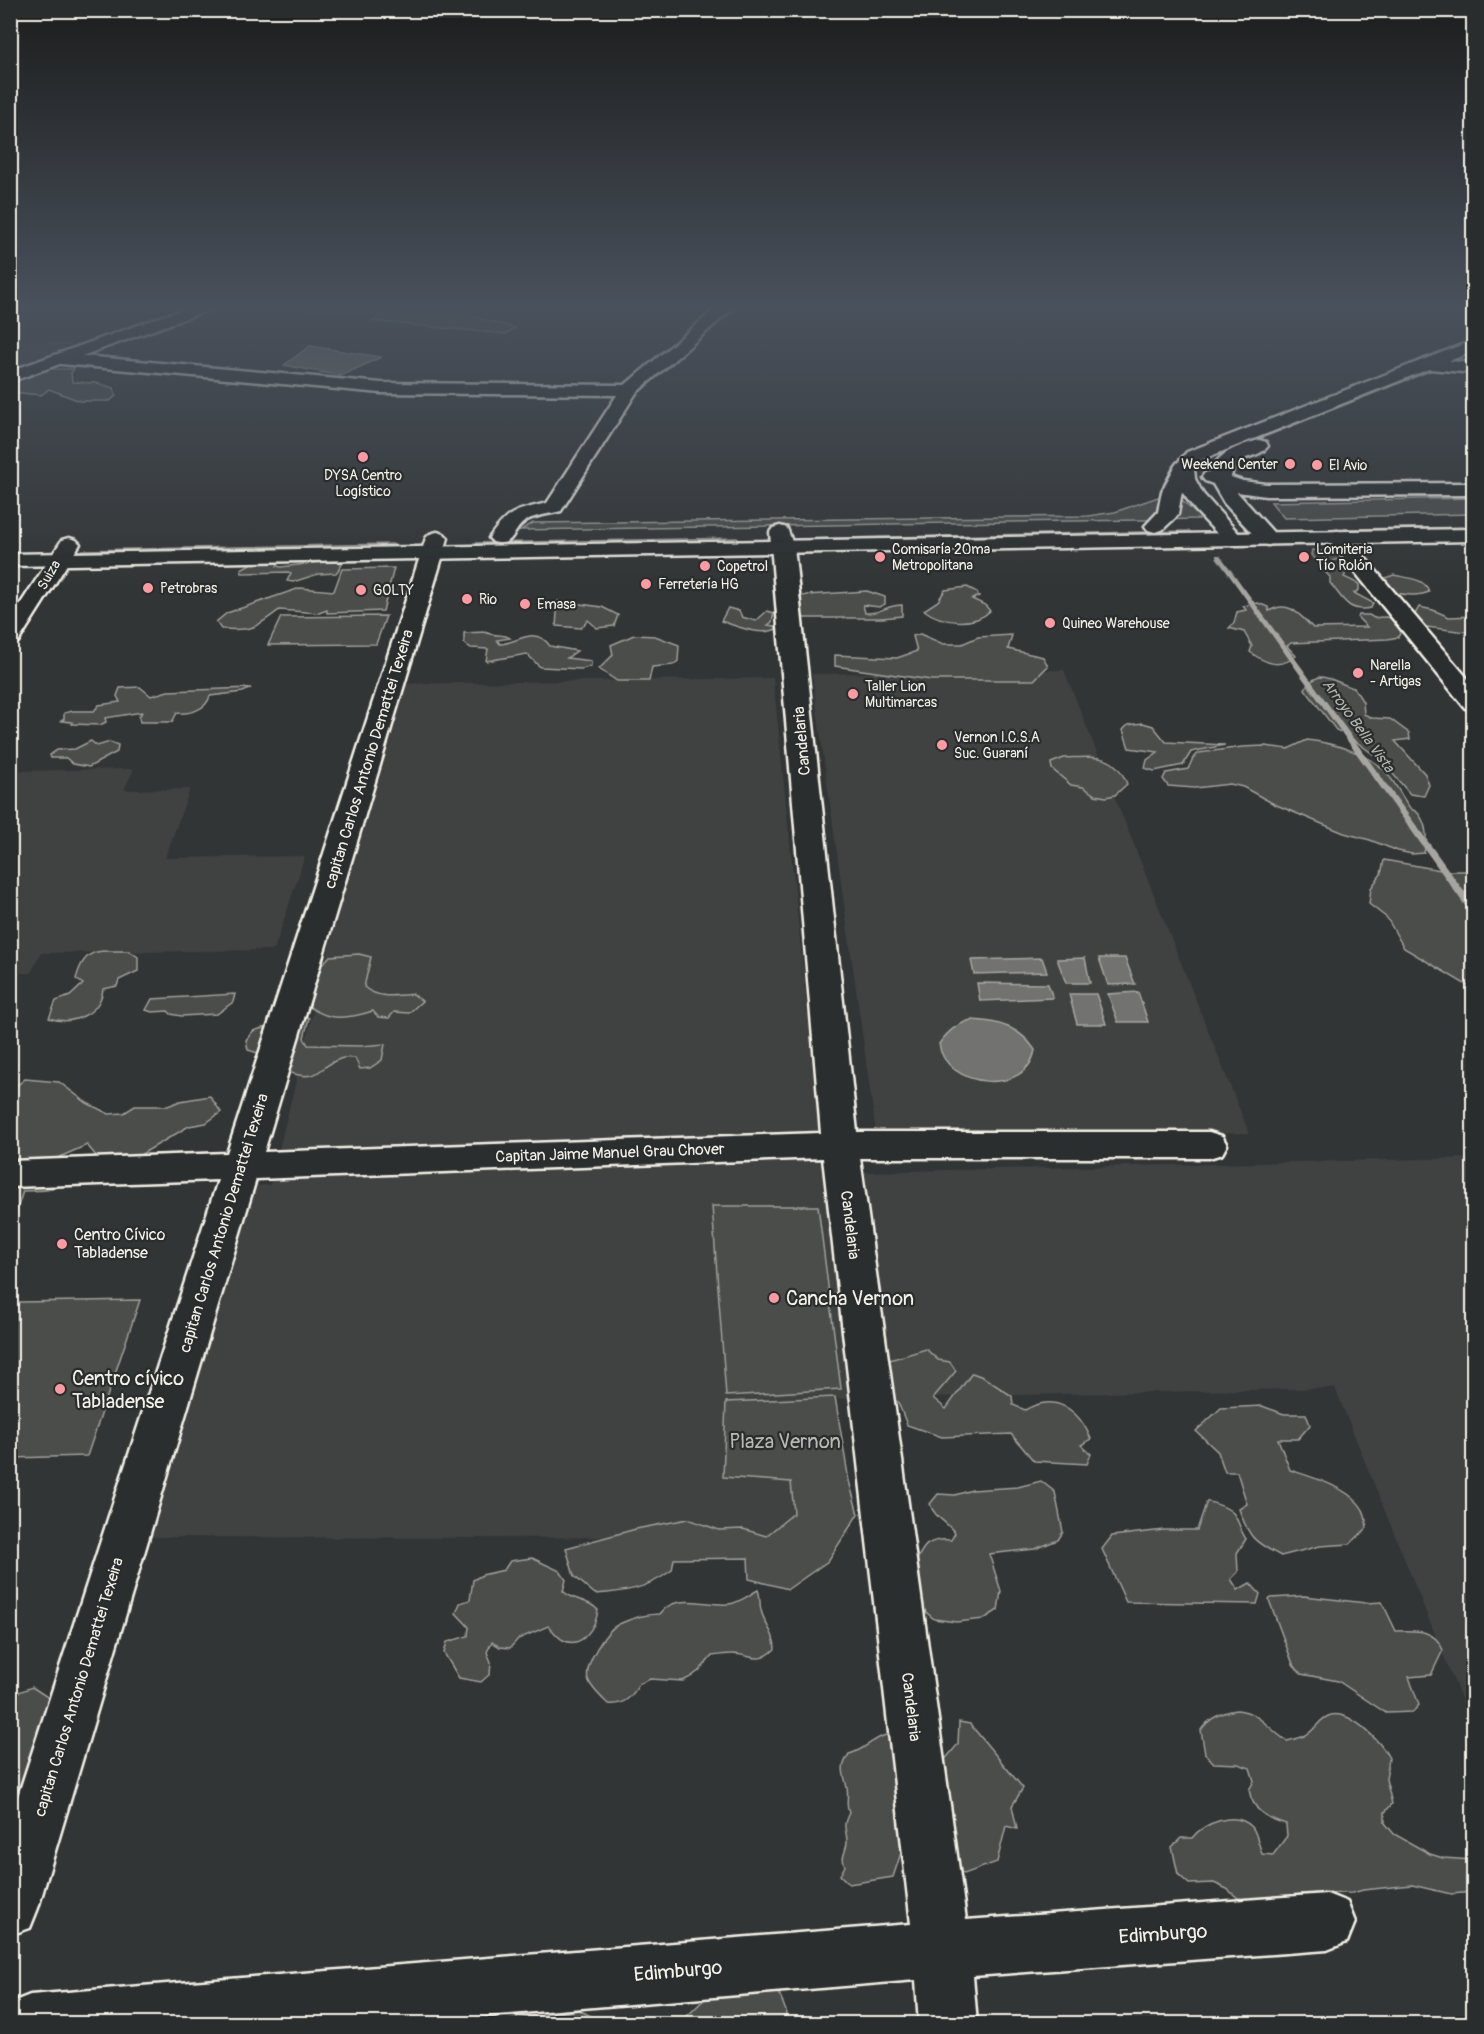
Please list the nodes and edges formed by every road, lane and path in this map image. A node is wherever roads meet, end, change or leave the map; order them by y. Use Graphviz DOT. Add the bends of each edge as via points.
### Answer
graph roads {
  1 [pos="622,400"];
  2 [pos="1333,400"];
  3 [pos="1378,400"];
  4 [pos="1212,447"];
  5 [pos="1184,467"];
  6 [pos="1223,473"];
  7 [pos="1473,477"];
  8 [pos="1473,489"];
  9 [pos="1473,522"];
  10 [pos="1155,526"];
  11 [pos="1263,532"];
  12 [pos="1229,533"];
  13 [pos="1473,535"];
  14 [pos="1337,537"];
  15 [pos="500,538"];
  16 [pos="781,540"];
  17 [pos="10,545"];
  18 [pos="436,545"];
  19 [pos="63,552"];
  20 [pos="10,560"];
  21 [pos="10,637"];
  22 [pos="1461,674"];
  23 [pos="1473,703"];
  24 [pos="840,1145"];
  25 [pos="1209,1145"];
  26 [pos="241,1167"];
  27 [pos="10,1174"];
  28 [pos="10,1908"];
  29 [pos="1327,1923"];
  30 [pos="942,1950"];
  31 [pos="30,2024"];
  32 [pos="948,2024"];
  1 -- 15 [label="main road" via="554,507 519,516"];
  2 -- 4 [label="main road"];
  3 -- 6 [label="main road" via="1239,454"];
  4 -- 5 [label="main road" via="1194,456"];
  4 -- 6 [label="main road" via="1199,460 1200,466 1206,475"];
  5 -- 10 [label="main road" via="1172,491 1168,514"];
  5 -- 12 [label="main road" via="1193,497"];
  6 -- 7 [label="main road" via="1283,479"];
  6 -- 8 [label="main road" via="1266,490"];
  6 -- 11 [label="main road" via="1230,498"];
  9 -- 11 [label="main road"];
  10 -- 12 [label="main road"];
  10 -- 16 [label="main road"];
  11 -- 12 [label="main road"];
  11 -- 14 [label="main road"];
  12 -- 16 [label="main road"];
  13 -- 14 [label="main road"];
  14 -- 22 [label="main road"];
  15 -- 16 [label="main road"];
  15 -- 18 [label="main road"];
  16 -- 18 [label="main road"];
  16 -- 24 [label="main road, Candelaria"];
  17 -- 19 [label="main road"];
  18 -- 19 [label="main road"];
  18 -- 26 [label="main road, capitan Carlos Antonio Demattei Texeira"];
  19 -- 20 [label="main road"];
  19 -- 21 [label="main road, Suiza"];
  22 -- 23 [label="main road"];
  24 -- 25 [label="main road, Capitan Jaime Manuel Grau Chover"];
  24 -- 26 [label="main road, Capitan Jaime Manuel Grau Chover"];
  24 -- 30 [label="main road, Candelaria"];
  26 -- 27 [label="main road, Capitan Jaime Manuel Grau Chover"];
  26 -- 28 [label="main road, capitan Carlos Antonio Demattei Texeira"];
  29 -- 30 [label="main road, Edimburgo"];
  30 -- 31 [label="main road, Edimburgo"];
  30 -- 32 [label="main road, Candelaria"];
}
